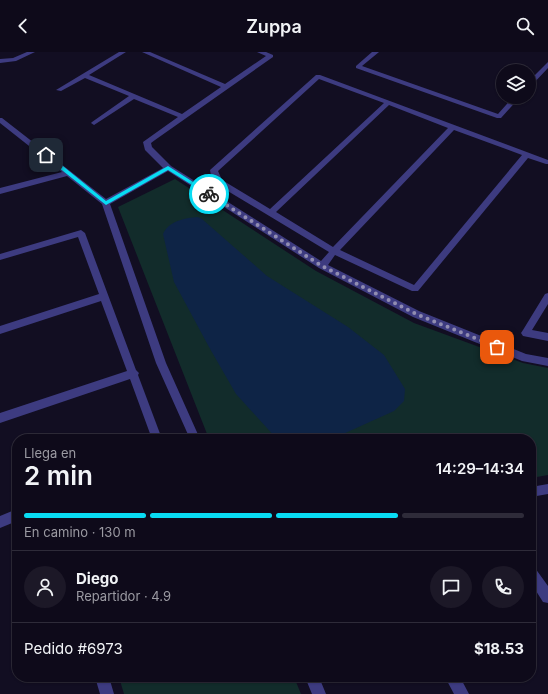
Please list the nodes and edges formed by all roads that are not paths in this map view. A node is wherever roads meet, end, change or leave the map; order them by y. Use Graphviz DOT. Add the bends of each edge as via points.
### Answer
graph roads {
  1 [pos="32,52"];
  2 [pos="123,52"];
  3 [pos="145,52"];
  4 [pos="260,52"];
  5 [pos="376,52"];
  6 [pos="0,61"];
  7 [pos="548,64"];
  8 [pos="84,75"];
  9 [pos="536,77"];
  10 [pos="226,87"];
  11 [pos="59,90"];
  12 [pos="134,96"];
  13 [pos="388,103"];
  14 [pos="511,104"];
  15 [pos="183,117"];
  16 [pos="0,120"];
  17 [pos="94,123"];
  18 [pos="453,127"];
  19 [pos="526,155"];
  20 [pos="546,162"];
  21 [pos="168,168"];
  22 [pos="68,173"];
  23 [pos="0,191"];
  24 [pos="106,203"];
  25 [pos="270,213"];
  26 [pos="334,251"];
  27 [pos="0,257"];
  28 [pos="322,266"];
  29 [pos="105,296"];
  30 [pos="548,296"];
  31 [pos="0,330"];
  32 [pos="548,337"];
  33 [pos="548,362"];
  34 [pos="134,373"];
  35 [pos="0,418"];
  36 [pos="155,434"];
  37 [pos="193,434"];
  38 [pos="548,489"];
  39 [pos="536,491"];
  40 [pos="12,517"];
  41 [pos="0,522"];
  42 [pos="536,579"];
  43 [pos="548,597"];
  44 [pos="103,682"];
  45 [pos="314,682"];
  46 [pos="455,682"];
  47 [pos="107,694"];
  48 [pos="319,694"];
  49 [pos="462,694"];
  1 -- 6 [label="street" via="14,60"];
  2 -- 8 [label="street"];
  3 -- 10 [label="street"];
  4 -- 10 [label="street" via="271,56"];
  5 -- 14 [label="street" via="358,67 499,117"];
  7 -- 9 [label="street"];
  8 -- 11 [label="street"];
  8 -- 12 [label="street"];
  10 -- 15 [label="street"];
  12 -- 15 [label="street"];
  12 -- 17 [label="street"];
  13 -- 18 [label="street"];
  13 -- 25 [label="street"];
  13 -- 25 [label="street" via="318,76 214,170 219,182"];
  15 -- 21 [label="street" via="148,142 148,148"];
  16 -- 22 [label="street"];
  18 -- 19 [label="street"];
  18 -- 26 [label="street"];
  19 -- 20 [label="street"];
  19 -- 26 [label="street" via="415,289"];
  21 -- 24 [label="street"];
  21 -- 28 [label="street"];
  22 -- 23 [label="street"];
  22 -- 24 [label="street"];
  24 -- 37 [label="street" via="161,363"];
  25 -- 26 [label="street"];
  26 -- 28 [label="street"];
  27 -- 29 [label="street" via="81,233"];
  28 -- 33 [label="street" via="416,314 525,358"];
  29 -- 31 [label="street"];
  29 -- 34 [label="street"];
  30 -- 32 [label="street" via="526,333"];
  34 -- 35 [label="street"];
  34 -- 36 [label="street"];
  38 -- 39 [label="street"];
  40 -- 41 [label="street"];
  42 -- 43 [label="street"];
  44 -- 47 [label="street"];
  45 -- 48 [label="street"];
  46 -- 49 [label="street"];
}
